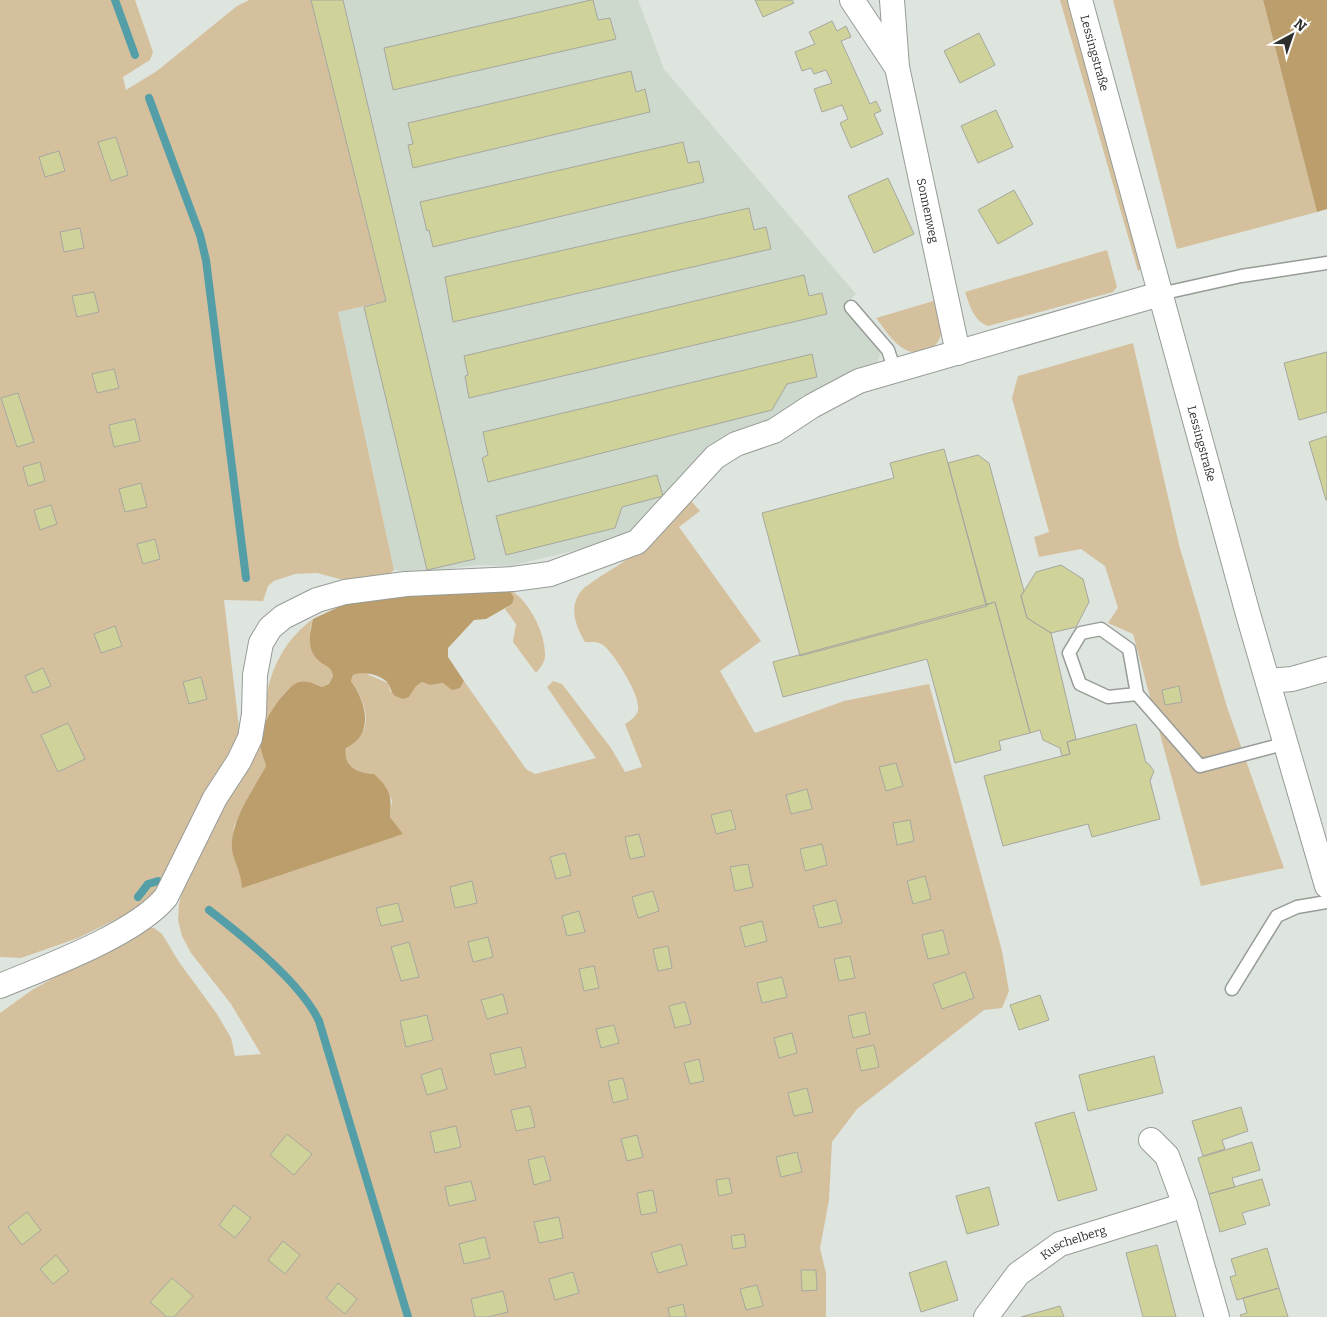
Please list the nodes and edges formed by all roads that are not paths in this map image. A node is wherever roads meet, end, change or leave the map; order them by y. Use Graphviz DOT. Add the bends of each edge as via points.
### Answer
graph roads {
  1 [pos="852,0"];
  2 [pos="892,0"];
  3 [pos="1080,0"];
  4 [pos="897,67"];
  5 [pos="1327,263"];
  6 [pos="1160,294"];
  7 [pos="851,307"];
  8 [pos="958,353"];
  9 [pos="895,371"];
  10 [pos="1327,669"];
  11 [pos="1269,681"];
  12 [pos="1137,694"];
  13 [pos="1287,744"];
  14 [pos="1327,886"];
  15 [pos="1327,902"];
  16 [pos="0,986"];
  17 [pos="1232,989"];
  18 [pos="1150,1140"];
  19 [pos="1185,1205"];
  20 [pos="986,1317"];
  21 [pos="1217,1317"];
  1 -- 4 [label="street, Sonnenweg"];
  2 -- 4 [label="street, Sonnenweg"];
  3 -- 6 [label="street, Lessingstraße"];
  4 -- 8 [label="street, Sonnenweg"];
  5 -- 6 [label="lane" via="1241,276"];
  6 -- 8 [label="street"];
  6 -- 11 [label="street, Lessingstraße"];
  7 -- 9 [label="lane" via="888,350"];
  8 -- 9 [label="street"];
  9 -- 16 [label="street" via="845,388 774,431 736,444 715,457 637,542 550,574 406,584 346,592 317,600 284,616 270,628 261,642 250,738 157,909 140,921 62,960"];
  10 -- 11 [label="street" via="1292,679"];
  11 -- 13 [label="street, Lessingstraße"];
  12 -- 12 [label="lane" via="1108,697 1080,684 1069,653 1081,633 1101,629 1129,649"];
  12 -- 13 [label="lane" via="1200,766"];
  13 -- 14 [label="street, Lessingstraße"];
  15 -- 17 [label="lane" via="1297,907 1277,916"];
  18 -- 19 [label="street" via="1166,1156"];
  19 -- 20 [label="street, Kuschelberg" via="1060,1244 1018,1274"];
  19 -- 21 [label="street"];
}
